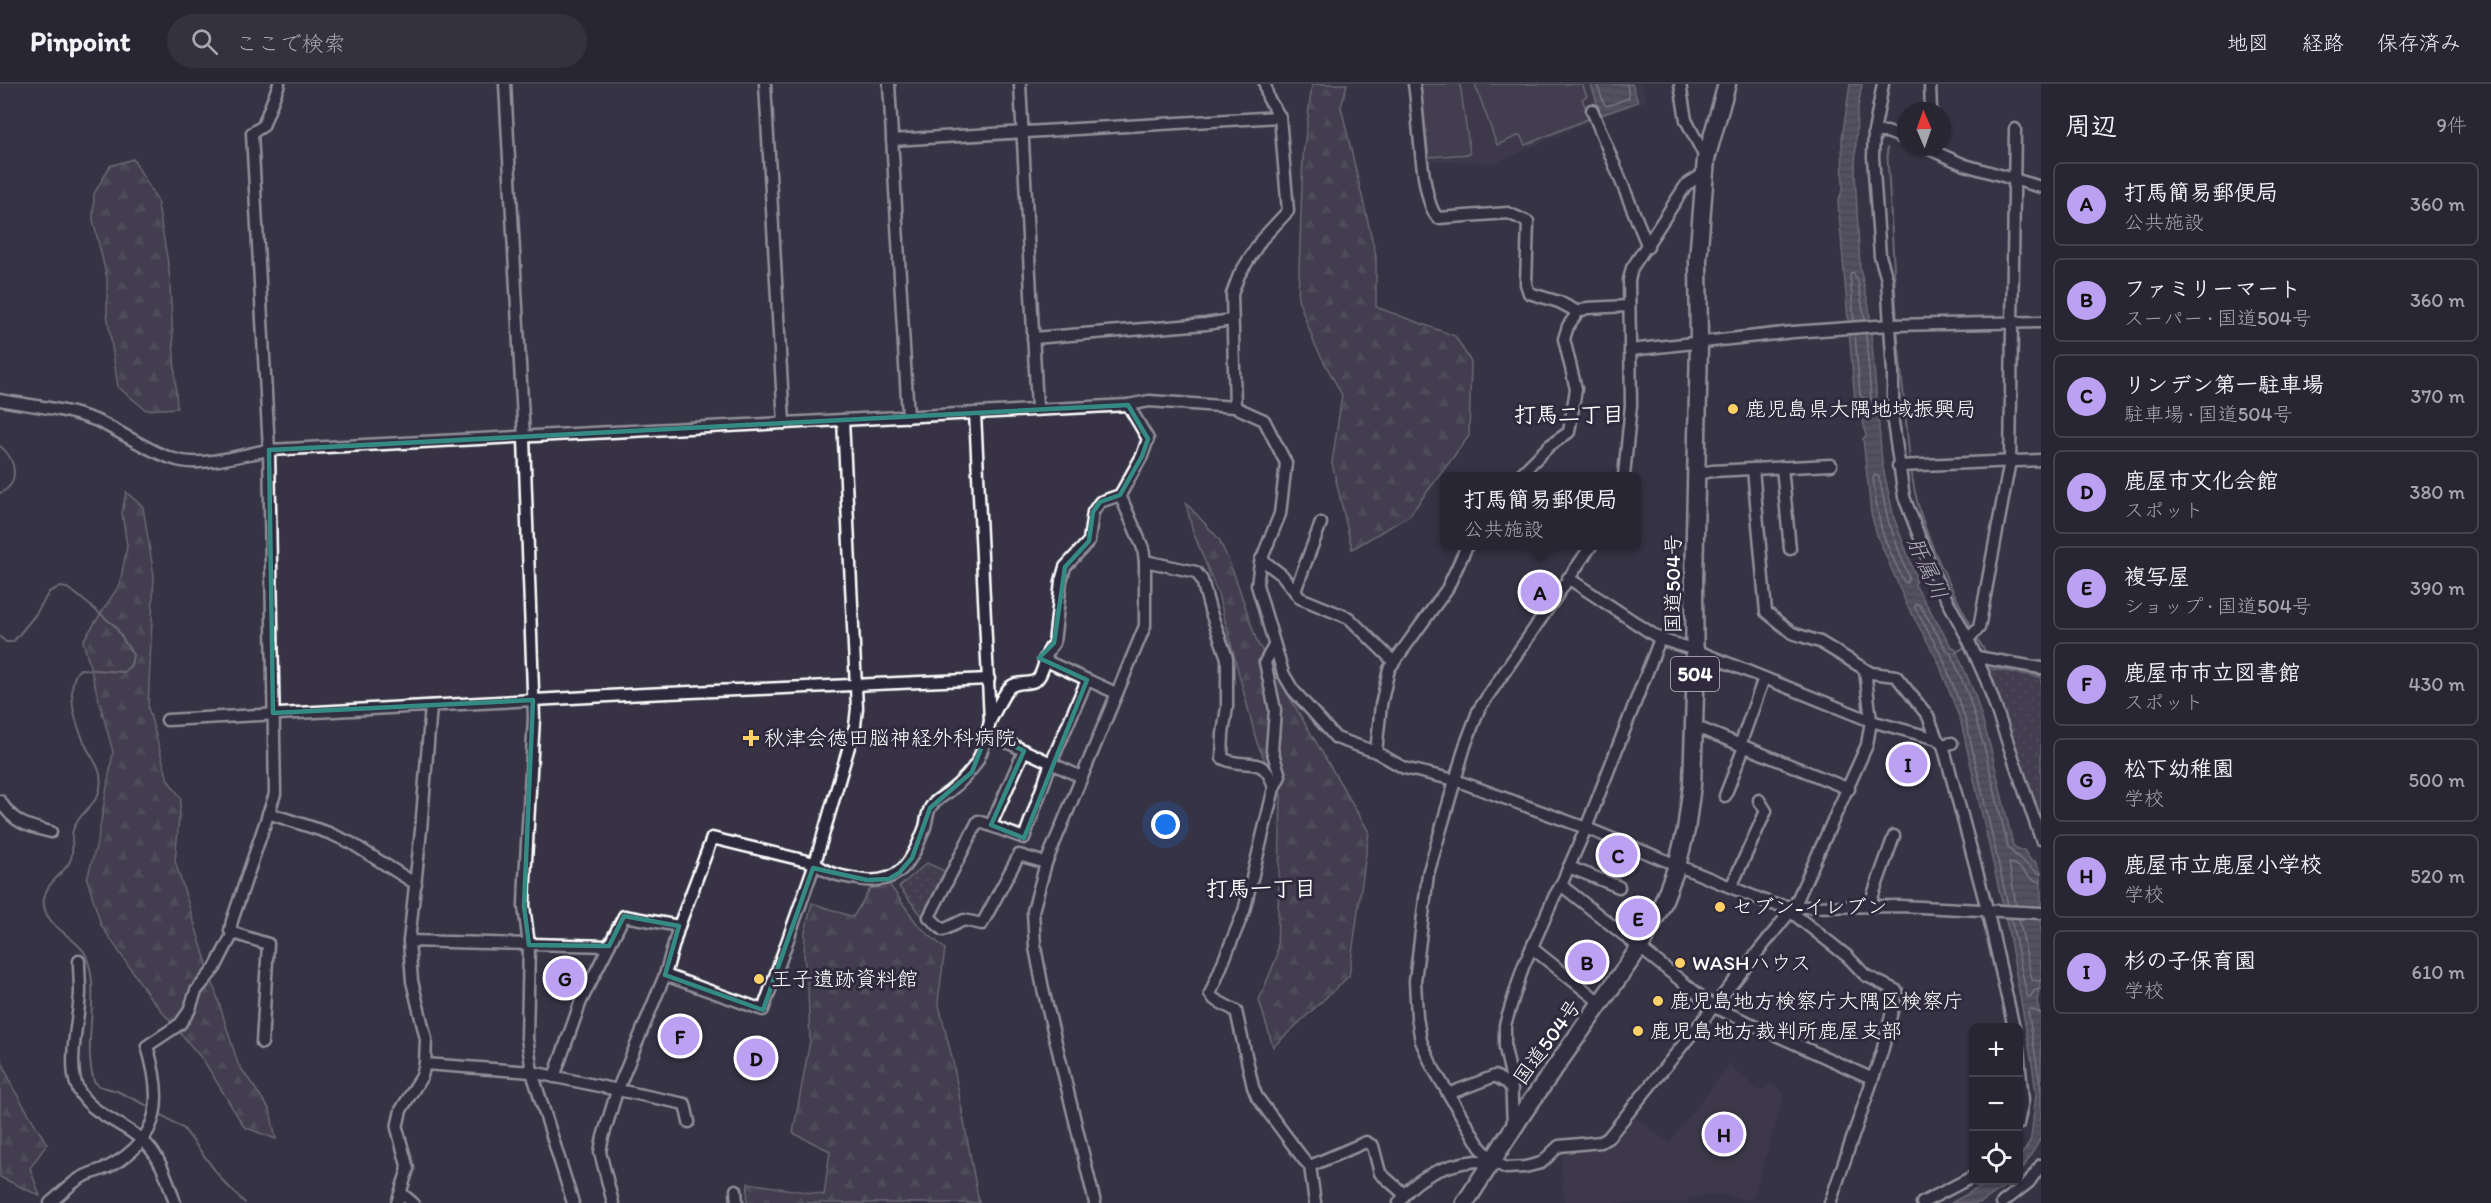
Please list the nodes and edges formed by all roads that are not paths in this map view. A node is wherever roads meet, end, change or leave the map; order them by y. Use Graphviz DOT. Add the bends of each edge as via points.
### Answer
graph roads {
  1 [pos="279,84"];
  2 [pos="505,84"];
  3 [pos="765,84"];
  4 [pos="889,84"];
  5 [pos="1020,84"];
  6 [pos="1264,84"];
  7 [pos="1414,84"];
  8 [pos="1680,84"];
  9 [pos="1727,84"];
  10 [pos="1883,84"];
  11 [pos="1930,84"];
  12 [pos="1930,102"];
  13 [pos="1592,110"];
  14 [pos="1280,117"];
  15 [pos="2015,129"];
  16 [pos="1023,132"];
  17 [pos="1874,132"];
  18 [pos="1897,136"];
  19 [pos="892,140"];
  20 [pos="1946,156"];
  21 [pos="1705,166"];
  22 [pos="2014,179"];
  23 [pos="2041,187"];
  24 [pos="1648,247"];
  25 [pos="1629,306"];
  26 [pos="1578,312"];
  27 [pos="1231,320"];
  28 [pos="2012,322"];
  29 [pos="2041,322"];
  30 [pos="1886,326"];
  31 [pos="1033,338"];
  32 [pos="1699,342"];
  33 [pos="1630,350"];
  34 [pos="0,400"];
  35 [pos="1128,405"];
  36 [pos="1235,407"];
  37 [pos="1037,408"];
  38 [pos="975,413"];
  39 [pos="908,417"];
  40 [pos="843,420"];
  41 [pos="784,423"];
  42 [pos="524,438"];
  43 [pos="269,450"];
  44 [pos="2041,460"];
  45 [pos="2010,461"];
  46 [pos="1831,465"];
  47 [pos="1898,466"];
  48 [pos="1782,467"];
  49 [pos="1753,469"];
  50 [pos="1524,472"];
  51 [pos="1624,472"];
  52 [pos="1697,474"];
  53 [pos="1120,495"];
  54 [pos="1320,523"];
  55 [pos="1790,549"];
  56 [pos="1465,550"];
  57 [pos="1588,550"];
  58 [pos="1261,559"];
  59 [pos="1145,561"];
  60 [pos="1568,578"];
  61 [pos="1295,591"];
  62 [pos="1660,639"];
  63 [pos="1968,639"];
  64 [pos="1274,646"];
  65 [pos="1695,650"];
  66 [pos="1977,657"];
  67 [pos="1044,660"];
  68 [pos="1393,661"];
  69 [pos="2041,668"];
  70 [pos="1865,670"];
  71 [pos="1764,678"];
  72 [pos="989,679"];
  73 [pos="1087,680"];
  74 [pos="855,685"];
  75 [pos="1116,693"];
  76 [pos="533,700"];
  77 [pos="431,706"];
  78 [pos="273,713"];
  79 [pos="167,720"];
  80 [pos="990,721"];
  81 [pos="1870,721"];
  82 [pos="1694,726"];
  83 [pos="987,733"];
  84 [pos="1944,742"];
  85 [pos="1742,746"];
  86 [pos="1024,751"];
  87 [pos="1376,752"];
  88 [pos="1051,764"];
  89 [pos="1081,777"];
  90 [pos="1455,780"];
  91 [pos="1274,788"];
  92 [pos="1849,789"];
  93 [pos="1725,796"];
  94 [pos="1759,800"];
  95 [pos="0,801"];
  96 [pos="268,813"];
  97 [pos="991,825"];
  98 [pos="1586,828"];
  99 [pos="51,832"];
  100 [pos="1894,836"];
  101 [pos="2041,839"];
  102 [pos="815,863"];
  103 [pos="1046,863"];
  104 [pos="1677,866"];
  105 [pos="1569,867"];
  106 [pos="416,884"];
  107 [pos="1562,885"];
  108 [pos="1619,887"];
  109 [pos="1731,887"];
  110 [pos="1869,906"];
  111 [pos="1792,909"];
  112 [pos="1987,909"];
  113 [pos="2041,913"];
  114 [pos="679,926"];
  115 [pos="233,933"];
  116 [pos="409,941"];
  117 [pos="529,945"];
  118 [pos="609,946"];
  119 [pos="1640,947"];
  120 [pos="1532,948"];
  121 [pos="79,960"];
  122 [pos="665,975"];
  123 [pos="1602,1004"];
  124 [pos="1714,1007"];
  125 [pos="2013,1023"];
  126 [pos="262,1043"];
  127 [pos="425,1064"];
  128 [pos="532,1072"];
  129 [pos="554,1077"];
  130 [pos="1871,1078"];
  131 [pos="1512,1089"];
  132 [pos="617,1091"];
  133 [pos="1448,1094"];
  134 [pos="688,1122"];
  135 [pos="1514,1130"];
  136 [pos="143,1140"];
  137 [pos="1493,1161"];
  138 [pos="1310,1166"];
  139 [pos="2041,1167"];
  140 [pos="1969,1179"];
  141 [pos="736,1190"];
  142 [pos="399,1198"];
  143 [pos="1402,1199"];
  144 [pos="1469,1200"];
  145 [pos="2017,1200"];
  146 [pos="50,1203"];
  147 [pos="175,1203"];
  148 [pos="413,1203"];
  149 [pos="573,1203"];
  150 [pos="613,1203"];
  151 [pos="737,1203"];
  152 [pos="1095,1203"];
  153 [pos="1315,1203"];
  154 [pos="1830,1203"];
  155 [pos="1922,1203"];
  156 [pos="2002,1203"];
  1 -- 43 [label="street" via="263,126 252,133"];
  2 -- 42 [label="street"];
  3 -- 41 [label="street"];
  4 -- 19 [label="street"];
  5 -- 16 [label="street"];
  6 -- 14 [label="street"];
  7 -- 26 [label="street" via="1425,182 1433,213 1438,218 1449,218 1508,213 1528,222 1529,293"];
  8 -- 21 [label="street" via="1686,120"];
  9 -- 21 [label="highway, 国道504号 / 504"];
  10 -- 17 [label="street"];
  11 -- 12 [label="street"];
  13 -- 24 [label="street"];
  14 -- 16 [label="street"];
  14 -- 27 [label="street" via="1288,211 1261,240 1239,275 1232,294"];
  15 -- 22 [label="street"];
  16 -- 19 [label="street"];
  16 -- 31 [label="street"];
  17 -- 18 [label="street"];
  17 -- 30 [label="street" via="1880,256 1887,279"];
  19 -- 39 [label="street"];
  20 -- 22 [label="street"];
  21 -- 24 [label="street" via="1686,185"];
  21 -- 32 [label="highway, 国道504号 / 504" via="1698,260"];
  22 -- 23 [label="street"];
  22 -- 28 [label="street"];
  24 -- 25 [label="street" via="1632,267"];
  25 -- 26 [label="street" via="1599,306"];
  25 -- 33 [label="street"];
  26 -- 50 [label="street" via="1564,339 1576,388 1569,432"];
  27 -- 31 [label="street"];
  27 -- 36 [label="street"];
  28 -- 29 [label="street"];
  28 -- 30 [label="street"];
  28 -- 45 [label="street"];
  30 -- 32 [label="street"];
  30 -- 47 [label="street" via="1893,372"];
  31 -- 37 [label="street"];
  32 -- 33 [label="street"];
  32 -- 52 [label="highway, 国道504号 / 504"];
  33 -- 51 [label="street" via="1631,405"];
  34 -- 43 [label="street" via="39,405 95,420 183,461"];
  35 -- 36 [label="street" via="1149,401"];
  35 -- 37 [label="street"];
  35 -- 53 [label="street" via="1148,439"];
  36 -- 58 [label="street" via="1264,420 1286,463 1280,514"];
  37 -- 38 [label="street"];
  38 -- 39 [label="street"];
  38 -- 72 [label="street"];
  39 -- 40 [label="street"];
  40 -- 41 [label="street"];
  40 -- 74 [label="street"];
  41 -- 42 [label="street"];
  42 -- 43 [label="street"];
  42 -- 76 [label="street"];
  43 -- 78 [label="street"];
  44 -- 45 [label="street"];
  45 -- 47 [label="street"];
  45 -- 63 [label="street" via="1979,628"];
  46 -- 48 [label="street"];
  47 -- 63 [label="street" via="1915,529"];
  48 -- 49 [label="street"];
  48 -- 55 [label="street"];
  49 -- 52 [label="street"];
  49 -- 70 [label="street" via="1766,612 1792,633 1820,642"];
  52 -- 65 [label="highway, 国道504号 / 504"];
  53 -- 59 [label="street"];
  53 -- 67 [label="street" via="1100,502 1093,512 1089,541 1065,567 1054,643"];
  54 -- 61 [label="street"];
  56 -- 68 [label="street" via="1447,589"];
  57 -- 60 [label="street"];
  58 -- 61 [label="street"];
  58 -- 64 [label="street" via="1257,585"];
  59 -- 75 [label="street" via="1144,626"];
  59 -- 91 [label="street" via="1196,572 1202,580 1227,658 1222,758 1257,763 1267,771"];
  60 -- 62 [label="street"];
  60 -- 90 [label="street" via="1479,709"];
  61 -- 68 [label="street" via="1300,598 1349,618"];
  62 -- 65 [label="street"];
  62 -- 98 [label="street"];
  63 -- 66 [label="street"];
  64 -- 87 [label="street" via="1293,690 1336,738"];
  64 -- 91 [label="street" via="1265,662 1275,710 1272,750 1280,776"];
  65 -- 71 [label="street"];
  65 -- 82 [label="highway, 国道504号 / 504"];
  66 -- 69 [label="street"];
  66 -- 101 [label="street"];
  67 -- 73 [label="street"];
  67 -- 80 [label="street" via="1038,678 1010,687"];
  68 -- 87 [label="street" via="1381,705"];
  70 -- 81 [label="street"];
  70 -- 84 [label="street" via="1896,676"];
  71 -- 81 [label="street"];
  71 -- 85 [label="street"];
  72 -- 74 [label="street"];
  72 -- 80 [label="street"];
  73 -- 75 [label="street"];
  73 -- 88 [label="street"];
  74 -- 76 [label="street"];
  74 -- 102 [label="street" via="855,726"];
  75 -- 89 [label="street"];
  76 -- 77 [label="street"];
  76 -- 117 [label="street" via="524,906"];
  77 -- 78 [label="street"];
  77 -- 106 [label="street"];
  78 -- 79 [label="street"];
  78 -- 96 [label="street" via="275,794"];
  80 -- 83 [label="street"];
  81 -- 84 [label="street"];
  81 -- 92 [label="street" via="1867,745"];
  82 -- 85 [label="street"];
  82 -- 104 [label="highway, 国道504号 / 504" via="1692,785"];
  83 -- 86 [label="street"];
  83 -- 102 [label="street" via="972,772 930,808 912,858 899,873 889,879 859,879 824,871"];
  84 -- 112 [label="street"];
  85 -- 92 [label="street"];
  85 -- 93 [label="street"];
  86 -- 88 [label="street"];
  86 -- 97 [label="street"];
  87 -- 90 [label="street" via="1404,768"];
  88 -- 89 [label="street"];
  88 -- 97 [label="street" via="1024,838"];
  89 -- 103 [label="street"];
  90 -- 98 [label="street"];
  90 -- 133 [label="street" via="1428,874 1415,981 1421,1041"];
  91 -- 138 [label="street" via="1244,911 1210,994 1236,1011 1257,1097"];
  92 -- 111 [label="street"];
  94 -- 109 [label="street" via="1766,811"];
  95 -- 99 [label="street" via="18,822"];
  96 -- 106 [label="street" via="351,843"];
  96 -- 115 [label="street" via="232,921"];
  97 -- 103 [label="street" via="978,821 929,917 943,930 963,920 982,924 1019,855"];
  98 -- 104 [label="street"];
  98 -- 105 [label="street"];
  100 -- 110 [label="street"];
  102 -- 114 [label="street" via="712,838"];
  102 -- 122 [label="street" via="763,1010"];
  103 -- 152 [label="street" via="1033,910 1035,946"];
  104 -- 109 [label="street"];
  104 -- 119 [label="highway, 国道504号 / 504"];
  105 -- 107 [label="street"];
  105 -- 108 [label="street"];
  106 -- 116 [label="street"];
  107 -- 119 [label="street"];
  107 -- 120 [label="street"];
  109 -- 111 [label="street"];
  110 -- 111 [label="street"];
  110 -- 112 [label="street"];
  111 -- 124 [label="street"];
  111 -- 130 [label="street" via="1865,975 1897,991 1882,1052"];
  112 -- 113 [label="street"];
  112 -- 125 [label="street"];
  114 -- 118 [label="street" via="624,916"];
  114 -- 122 [label="street"];
  115 -- 126 [label="street" via="268,944"];
  115 -- 136 [label="street" via="180,1024 147,1046 158,1100"];
  116 -- 117 [label="street"];
  116 -- 127 [label="street" via="412,981 426,1039"];
  117 -- 118 [label="street"];
  117 -- 128 [label="street" via="527,1038"];
  118 -- 129 [label="street" via="581,1001"];
  119 -- 123 [label="highway, 国道504号 / 504"];
  119 -- 124 [label="street"];
  120 -- 123 [label="street"];
  120 -- 131 [label="street" via="1505,1025"];
  121 -- 136 [label="street" via="75,1082 85,1100"];
  122 -- 132 [label="street"];
  123 -- 135 [label="highway, 国道504号 / 504"];
  124 -- 130 [label="street"];
  124 -- 137 [label="street" via="1608,1138 1559,1146 1540,1163 1525,1167 1506,1168"];
  127 -- 128 [label="street"];
  127 -- 142 [label="street" via="397,1128 408,1169"];
  128 -- 129 [label="street"];
  128 -- 149 [label="street"];
  129 -- 132 [label="street"];
  130 -- 154 [label="street"];
  131 -- 133 [label="street" via="1495,1076"];
  131 -- 135 [label="street"];
  132 -- 134 [label="street" via="685,1104"];
  132 -- 150 [label="street" via="600,1152"];
  133 -- 137 [label="street"];
  135 -- 137 [label="highway, 国道504号 / 504"];
  136 -- 146 [label="street" via="131,1153 79,1179"];
  136 -- 147 [label="street" via="156,1156"];
  137 -- 143 [label="street" via="1458,1163 1420,1181"];
  137 -- 144 [label="highway, 国道504号 / 504"];
  138 -- 143 [label="street" via="1366,1142 1373,1146 1380,1173"];
  138 -- 153 [label="street"];
  139 -- 145 [label="street"];
  140 -- 155 [label="street"];
  141 -- 151 [label="street"];
  142 -- 148 [label="street"];
  145 -- 156 [label="street"];
}
